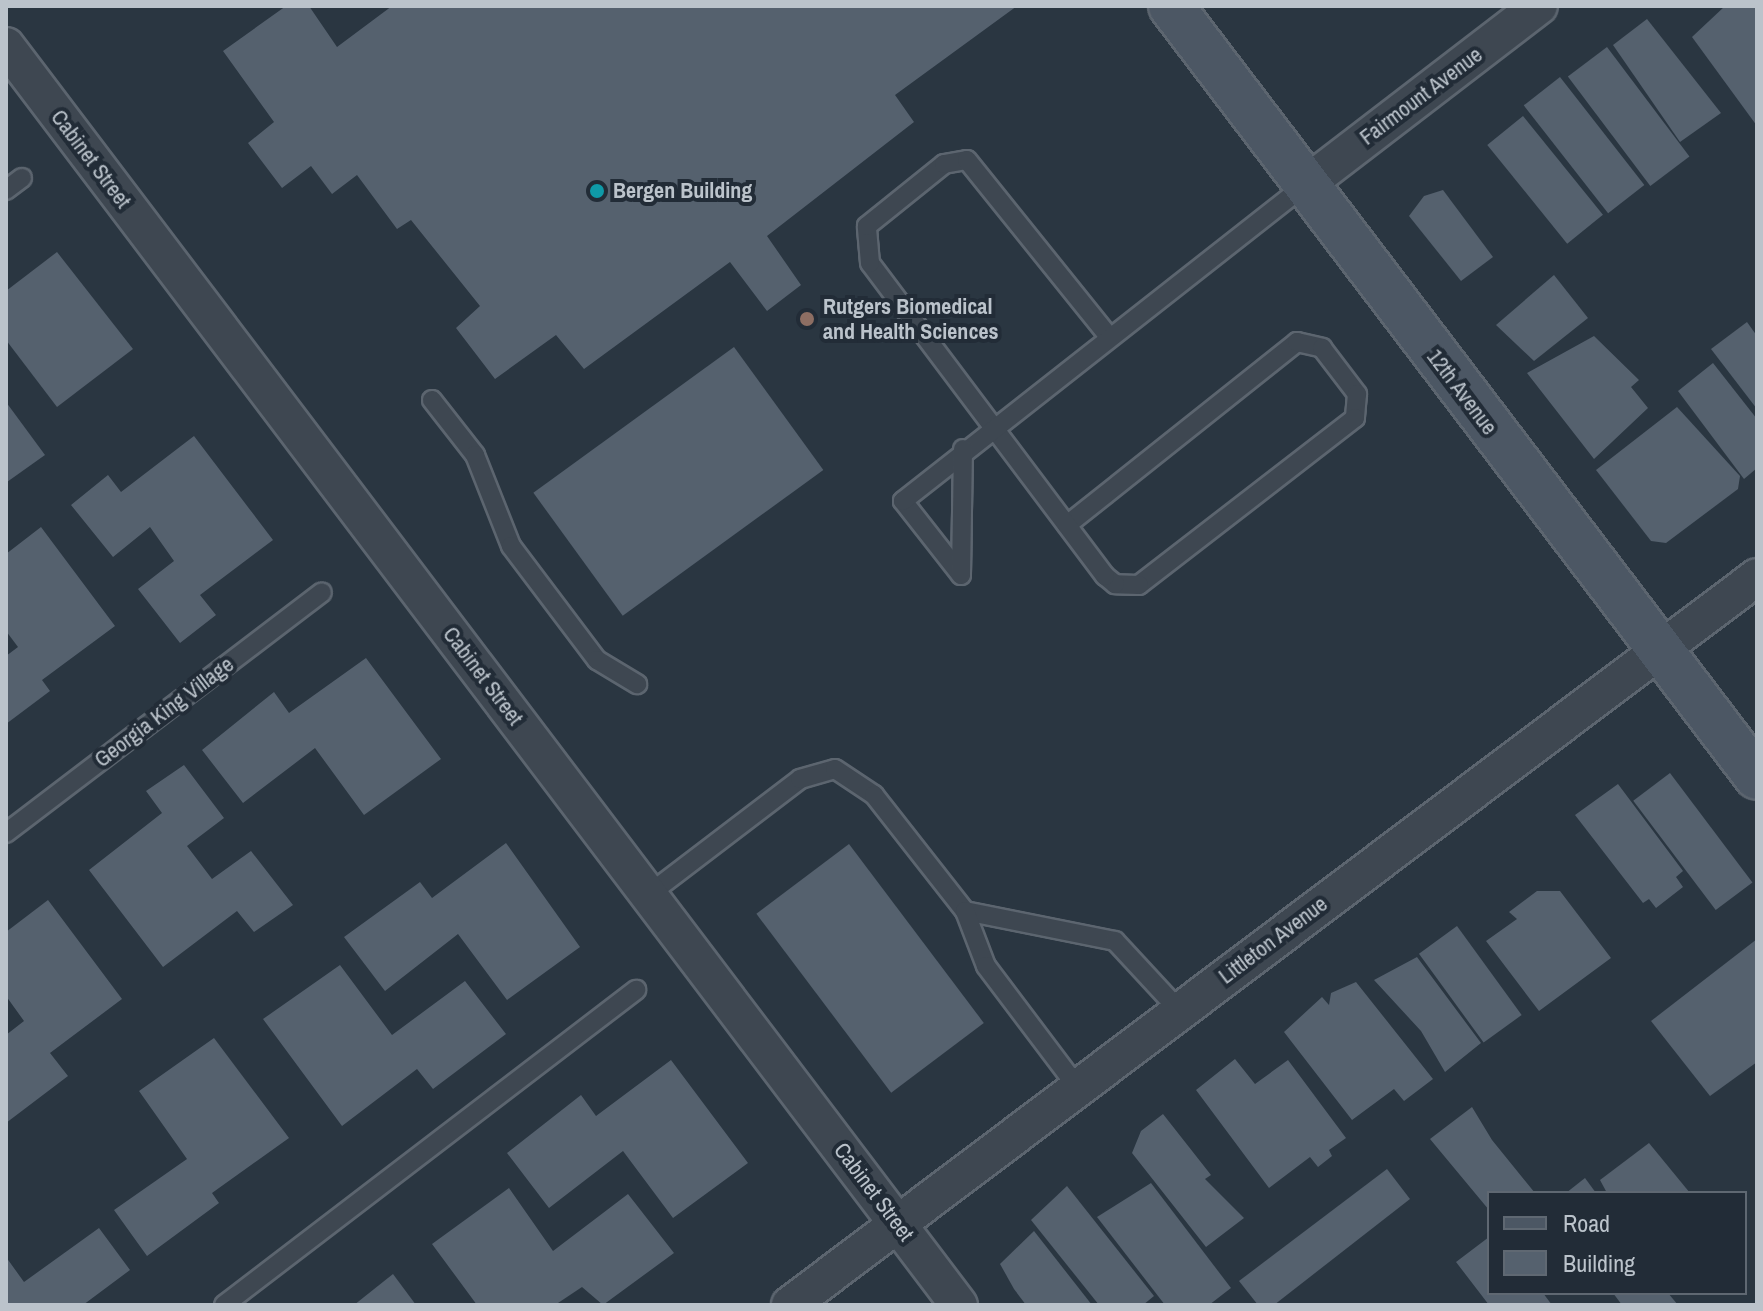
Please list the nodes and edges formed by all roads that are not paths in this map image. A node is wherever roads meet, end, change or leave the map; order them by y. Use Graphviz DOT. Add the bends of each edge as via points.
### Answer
graph roads {
  1 [pos="1171,6"];
  2 [pos="1539,6"];
  3 [pos="6,46"];
  4 [pos="22,178"];
  5 [pos="1304,186"];
  6 [pos="6,190"];
  7 [pos="1107,334"];
  8 [pos="432,400"];
  9 [pos="994,425"];
  10 [pos="963,449"];
  11 [pos="1067,525"];
  12 [pos="1757,577"];
  13 [pos="322,592"];
  14 [pos="1660,651"];
  15 [pos="637,684"];
  16 [pos="1757,777"];
  17 [pos="6,833"];
  18 [pos="648,895"];
  19 [pos="965,911"];
  20 [pos="636,990"];
  21 [pos="1179,1010"];
  22 [pos="1078,1088"];
  23 [pos="898,1225"];
  24 [pos="224,1305"];
  25 [pos="790,1305"];
  26 [pos="959,1305"];
  1 -- 5 [label="street, 12th Avenue"];
  2 -- 5 [label="street, Fairmount Avenue"];
  3 -- 18 [label="street, Cabinet Street"];
  4 -- 6 [label="lane"];
  5 -- 7 [label="lane"];
  5 -- 14 [label="street, 12th Avenue"];
  7 -- 9 [label="lane"];
  7 -- 9 [label="lane" via="967,160 944,164 872,220 863,239 870,263"];
  8 -- 15 [label="lane" via="475,455 511,546 597,660"];
  9 -- 10 [label="lane"];
  9 -- 11 [label="lane"];
  10 -- 10 [label="lane" via="961,575 903,501"];
  11 -- 11 [label="lane" via="1110,581 1139,585 1355,418 1357,394 1322,348 1297,342"];
  12 -- 14 [label="street, Littleton Avenue"];
  13 -- 17 [label="lane, Georgia King Village"];
  14 -- 16 [label="street, 12th Avenue"];
  14 -- 21 [label="street, Littleton Avenue"];
  18 -- 19 [label="lane" via="800,779 835,769 874,795"];
  18 -- 23 [label="street, Cabinet Street"];
  19 -- 21 [label="lane" via="1115,941"];
  19 -- 22 [label="lane" via="986,966"];
  20 -- 24 [label="lane"];
  21 -- 22 [label="street, Littleton Avenue"];
  22 -- 23 [label="street, Littleton Avenue"];
  23 -- 25 [label="street, Littleton Avenue"];
  23 -- 26 [label="street, Cabinet Street"];
}
